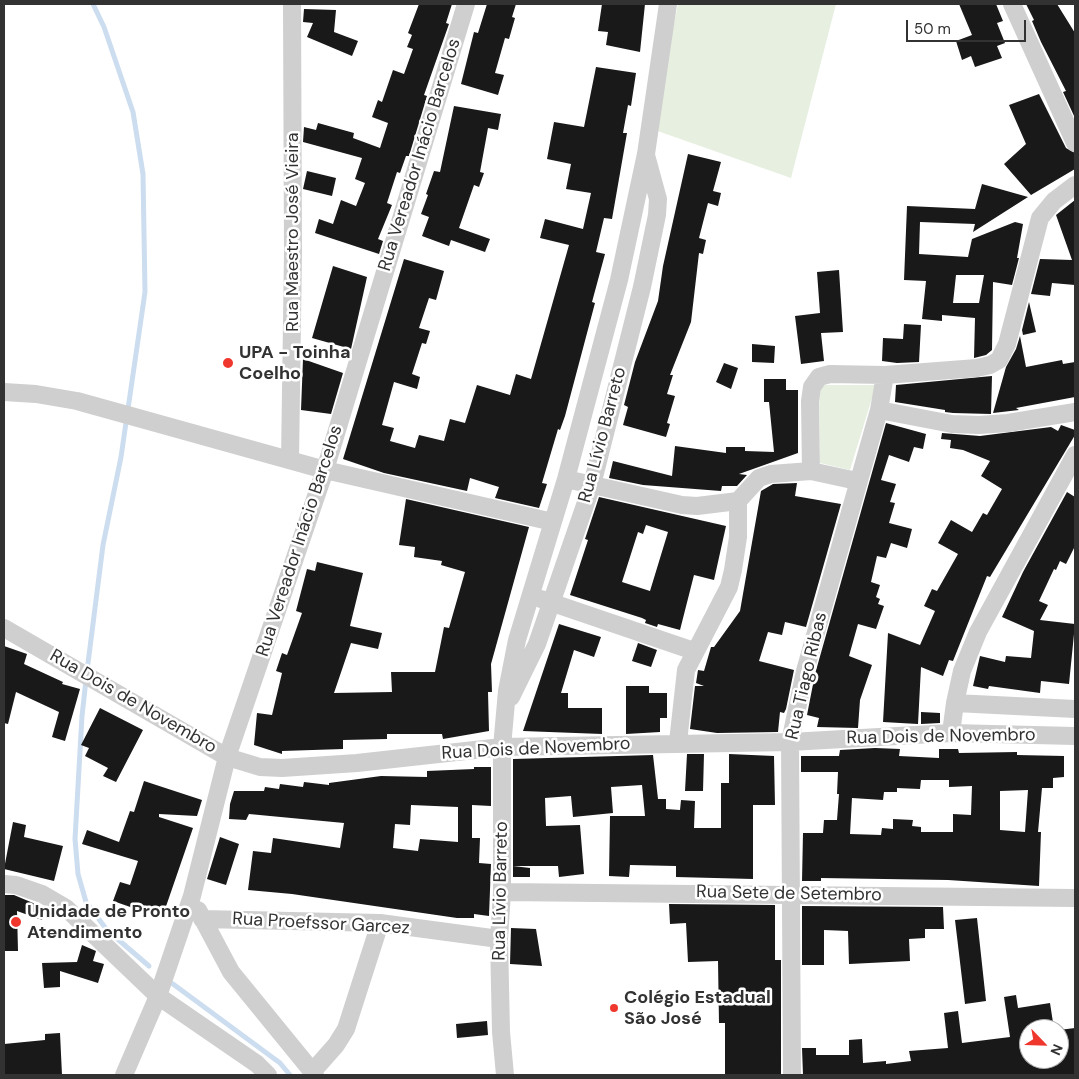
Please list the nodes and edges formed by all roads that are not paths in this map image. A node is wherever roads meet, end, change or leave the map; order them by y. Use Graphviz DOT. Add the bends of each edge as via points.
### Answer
graph roads {
  1 [pos="292,4"];
  2 [pos="466,4"];
  3 [pos="668,4"];
  4 [pos="1012,4"];
  5 [pos="1075,143"];
  6 [pos="646,154"];
  7 [pos="1075,185"];
  8 [pos="885,375"];
  9 [pos="4,392"];
  10 [pos="879,410"];
  11 [pos="1075,412"];
  12 [pos="1075,455"];
  13 [pos="290,460"];
  14 [pos="325,470"];
  15 [pos="811,471"];
  16 [pos="566,478"];
  17 [pos="857,481"];
  18 [pos="592,485"];
  19 [pos="738,501"];
  20 [pos="552,522"];
  21 [pos="530,594"];
  22 [pos="552,603"];
  23 [pos="4,628"];
  24 [pos="694,651"];
  25 [pos="955,703"];
  26 [pos="506,707"];
  27 [pos="1075,709"];
  28 [pos="951,733"];
  29 [pos="1075,736"];
  30 [pos="678,742"];
  31 [pos="790,742"];
  32 [pos="502,747"];
  33 [pos="227,757"];
  34 [pos="4,884"];
  35 [pos="502,892"];
  36 [pos="790,893"];
  37 [pos="192,896"];
  38 [pos="1075,898"];
  39 [pos="202,919"];
  40 [pos="380,923"];
  41 [pos="499,939"];
  42 [pos="158,996"];
  43 [pos="314,1073"];
  44 [pos="124,1075"];
  45 [pos="268,1075"];
  46 [pos="505,1075"];
  47 [pos="792,1075"];
  1 -- 13 [label="street, Rua Maestro José Vieira"];
  2 -- 14 [label="street, Rua Vereador Inácio Barcelos"];
  3 -- 6 [label="street, Rua Lívio Barreto"];
  4 -- 5 [label="street"];
  6 -- 16 [label="street, Rua Lívio Barreto" via="619,280"];
  6 -- 18 [label="street, Rua Lívio Barreto" via="655,182 657,215"];
  7 -- 8 [label="street" via="1054,201 1040,218 1007,344 999,360 977,368"];
  8 -- 10 [label="street, Rua Tiago Ribas"];
  8 -- 15 [label="street" via="830,374 814,381 810,401"];
  9 -- 13 [label="street" via="77,401"];
  10 -- 11 [label="street" via="952,424 979,425"];
  10 -- 17 [label="street, Rua Tiago Ribas"];
  12 -- 25 [label="street" via="978,632 962,671"];
  13 -- 14 [label="street"];
  14 -- 20 [label="street"];
  14 -- 33 [label="street, Rua Vereador Inácio Barcelos"];
  15 -- 17 [label="street"];
  15 -- 19 [label="street" via="764,475"];
  16 -- 18 [label="street"];
  16 -- 20 [label="street, Rua Lívio Barreto"];
  17 -- 31 [label="street, Rua Tiago Ribas"];
  18 -- 19 [label="street" via="682,505"];
  18 -- 22 [label="street, Rua Lívio Barreto"];
  19 -- 24 [label="street" via="737,550 729,587"];
  20 -- 21 [label="street, Rua Lívio Barreto"];
  21 -- 22 [label="street"];
  21 -- 26 [label="street, Rua Lívio Barreto" via="511,664"];
  22 -- 24 [label="street"];
  22 -- 26 [label="street, Rua Lívio Barreto" via="537,644"];
  23 -- 33 [label="street, Rua Dois de Novembro"];
  24 -- 30 [label="street" via="686,670"];
  25 -- 27 [label="street"];
  25 -- 28 [label="street"];
  26 -- 32 [label="street, Rua Lívio Barreto"];
  28 -- 29 [label="street, Rua Dois de Novembro"];
  28 -- 31 [label="street, Rua Dois de Novembro"];
  30 -- 31 [label="street, Rua Dois de Novembro"];
  30 -- 32 [label="street, Rua Dois de Novembro"];
  31 -- 36 [label="street, Rua Tiago Ribas"];
  32 -- 33 [label="street, Rua Dois de Novembro" via="282,768 260,767"];
  32 -- 35 [label="street, Rua Lívio Barreto"];
  33 -- 37 [label="street, Rua Vereador Inácio Barcelos"];
  34 -- 42 [label="street" via="42,894 66,908"];
  35 -- 36 [label="street, Rua Sete de Setembro"];
  35 -- 41 [label="street, Rua Lívio Barreto"];
  36 -- 38 [label="street, Rua Sete de Setembro"];
  36 -- 47 [label="street, Rua Tiago Ribas"];
  37 -- 39 [label="street"];
  37 -- 42 [label="street, Rua Vereador Inácio Barcelos"];
  39 -- 40 [label="street, Rua Proefssor Garcez"];
  39 -- 43 [label="street" via="231,972"];
  40 -- 41 [label="street, Rua Proefssor Garcez"];
  40 -- 43 [label="street" via="346,1029"];
  41 -- 46 [label="street, Rua Lívio Barreto"];
  42 -- 44 [label="street, Rua Vereador Inácio Barcelos"];
  42 -- 45 [label="street" via="257,1064"];
}
